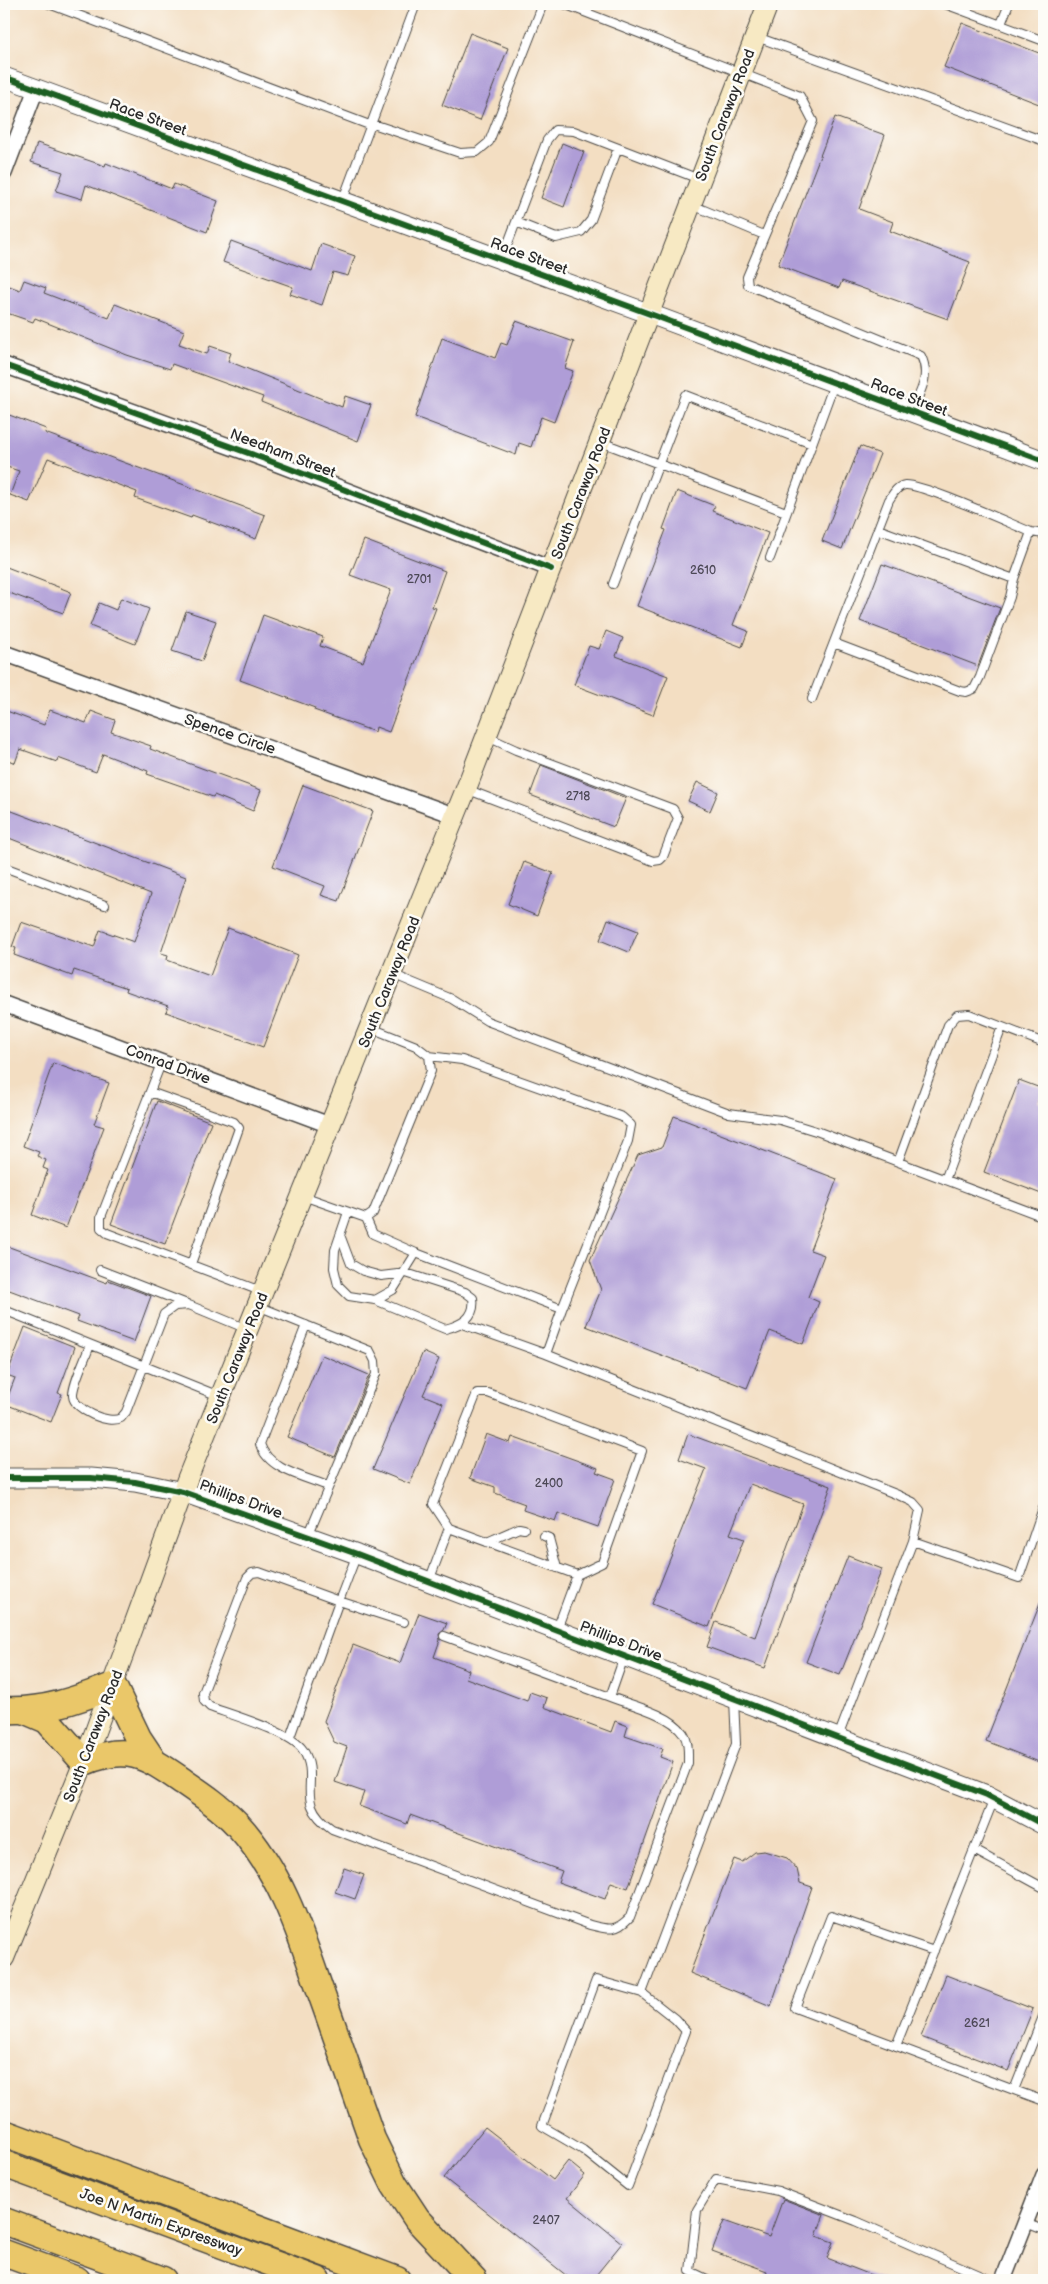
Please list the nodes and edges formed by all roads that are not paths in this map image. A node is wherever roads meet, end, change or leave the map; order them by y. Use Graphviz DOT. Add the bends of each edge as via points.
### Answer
graph roads {
  1 [pos="49,4"];
  2 [pos="416,4"];
  3 [pos="543,4"];
  4 [pos="564,4"];
  5 [pos="768,4"];
  6 [pos="945,4"];
  7 [pos="1009,4"];
  8 [pos="1000,24"];
  9 [pos="755,36"];
  10 [pos="1044,41"];
  11 [pos="741,73"];
  12 [pos="4,77"];
  13 [pos="36,89"];
  14 [pos="372,125"];
  15 [pos="1044,141"];
  16 [pos="618,148"];
  17 [pos="4,173"];
  18 [pos="701,180"];
  19 [pos="342,202"];
  20 [pos="692,204"];
  21 [pos="516,222"];
  22 [pos="764,235"];
  23 [pos="502,260"];
  24 [pos="650,314"];
  25 [pos="4,364"];
  26 [pos="835,382"];
  27 [pos="912,411"];
  28 [pos="601,442"];
  29 [pos="812,444"];
  30 [pos="1044,461"];
  31 [pos="659,463"];
  32 [pos="786,512"];
  33 [pos="878,529"];
  34 [pos="1031,532"];
  35 [pos="1044,534"];
  36 [pos="770,558"];
  37 [pos="551,570"];
  38 [pos="1014,579"];
  39 [pos="613,584"];
  40 [pos="834,643"];
  41 [pos="4,653"];
  42 [pos="812,699"];
  43 [pos="487,736"];
  44 [pos="466,789"];
  45 [pos="456,816"];
  46 [pos="4,867"];
  47 [pos="105,905"];
  48 [pos="392,974"];
  49 [pos="4,1004"];
  50 [pos="1002,1027"];
  51 [pos="371,1028"];
  52 [pos="1044,1043"];
  53 [pos="429,1056"];
  54 [pos="162,1061"];
  55 [pos="150,1092"];
  56 [pos="332,1126"];
  57 [pos="898,1162"];
  58 [pos="946,1180"];
  59 [pos="303,1196"];
  60 [pos="348,1212"];
  61 [pos="1044,1216"];
  62 [pos="366,1218"];
  63 [pos="340,1235"];
  64 [pos="416,1253"];
  65 [pos="191,1264"];
  66 [pos="100,1270"];
  67 [pos="406,1272"];
  68 [pos="261,1299"];
  69 [pos="375,1300"];
  70 [pos="188,1305"];
  71 [pos="562,1309"];
  72 [pos="4,1310"];
  73 [pos="462,1324"];
  74 [pos="306,1325"];
  75 [pos="249,1330"];
  76 [pos="90,1345"];
  77 [pos="546,1354"];
  78 [pos="144,1366"];
  79 [pos="221,1397"];
  80 [pos="4,1478"];
  81 [pos="328,1486"];
  82 [pos="183,1492"];
  83 [pos="1044,1505"];
  84 [pos="449,1528"];
  85 [pos="524,1529"];
  86 [pos="308,1536"];
  87 [pos="544,1536"];
  88 [pos="913,1541"];
  89 [pos="487,1542"];
  90 [pos="357,1554"];
  91 [pos="557,1568"];
  92 [pos="577,1575"];
  93 [pos="429,1581"];
  94 [pos="339,1601"];
  95 [pos="404,1622"];
  96 [pos="557,1629"];
  97 [pos="444,1636"];
  98 [pos="625,1656"];
  99 [pos="113,1686"];
  100 [pos="610,1697"];
  101 [pos="734,1697"];
  102 [pos="15,1710"];
  103 [pos="290,1737"];
  104 [pos="838,1737"];
  105 [pos="152,1760"];
  106 [pos="84,1762"];
  107 [pos="994,1799"];
  108 [pos="1044,1825"];
  109 [pos="974,1850"];
  110 [pos="1044,1888"];
  111 [pos="934,1951"];
  112 [pos="4,1958"];
  113 [pos="642,1993"];
  114 [pos="1044,2014"];
  115 [pos="896,2046"];
  116 [pos="1014,2090"];
  117 [pos="1044,2101"];
  118 [pos="4,2133"];
  119 [pos="4,2164"];
  120 [pos="1044,2175"];
  121 [pos="4,2221"];
  122 [pos="1026,2223"];
  123 [pos="1044,2230"];
  124 [pos="4,2253"];
  125 [pos="77,2280"];
  126 [pos="163,2280"];
  127 [pos="317,2280"];
  128 [pos="397,2280"];
  129 [pos="474,2280"];
  130 [pos="709,2280"];
  131 [pos="991,2280"];
  132 [pos="1003,2280"];
  1 -- 14 [label="lane"];
  2 -- 14 [label="lane"];
  3 -- 14 [label="lane" via="488,142 477,152 460,153"];
  4 -- 11 [label="lane"];
  5 -- 9 [label="main road, South Caraway Road"];
  6 -- 8 [label="lane"];
  7 -- 8 [label="lane"];
  8 -- 10 [label="lane"];
  9 -- 11 [label="main road, South Caraway Road"];
  9 -- 15 [label="lane"];
  11 -- 18 [label="main road, South Caraway Road"];
  11 -- 22 [label="lane" via="800,96 813,121"];
  12 -- 13 [label="street, Race Street"];
  13 -- 17 [label="street"];
  13 -- 19 [label="street, Race Street"];
  14 -- 19 [label="lane"];
  16 -- 18 [label="lane"];
  16 -- 21 [label="lane" via="591,220 581,232 556,238"];
  16 -- 21 [label="lane" via="574,131 555,130 547,140"];
  18 -- 20 [label="main road, South Caraway Road"];
  19 -- 23 [label="street, Race Street"];
  20 -- 22 [label="lane"];
  20 -- 24 [label="main road, South Caraway Road"];
  21 -- 23 [label="lane"];
  22 -- 27 [label="lane" via="747,277 748,286 921,356 926,375"];
  23 -- 24 [label="street, Race Street"];
  24 -- 26 [label="street, Race Street"];
  24 -- 28 [label="main road, South Caraway Road"];
  25 -- 37 [label="street, Needham Street"];
  26 -- 27 [label="street, Race Street"];
  26 -- 29 [label="lane"];
  27 -- 30 [label="street, Race Street"];
  28 -- 31 [label="lane"];
  28 -- 37 [label="main road, South Caraway Road"];
  29 -- 31 [label="lane" via="684,395"];
  29 -- 32 [label="lane"];
  31 -- 32 [label="lane"];
  31 -- 39 [label="lane"];
  32 -- 36 [label="lane"];
  33 -- 34 [label="lane" via="889,500 898,488 906,485 928,490"];
  33 -- 38 [label="lane"];
  33 -- 40 [label="lane"];
  34 -- 35 [label="lane"];
  34 -- 38 [label="lane"];
  37 -- 43 [label="main road, South Caraway Road"];
  38 -- 40 [label="lane" via="977,683 974,689 966,692"];
  40 -- 42 [label="lane"];
  41 -- 45 [label="street, Spence Circle"];
  43 -- 44 [label="main road, South Caraway Road"];
  43 -- 44 [label="lane" via="675,811 678,818 663,857 653,861"];
  44 -- 45 [label="main road, South Caraway Road"];
  45 -- 48 [label="main road, South Caraway Road"];
  46 -- 47 [label="lane"];
  48 -- 51 [label="main road, South Caraway Road"];
  48 -- 57 [label="lane" via="452,999 487,1021 729,1113 780,1120"];
  49 -- 54 [label="street, Conrad Drive"];
  50 -- 52 [label="lane"];
  50 -- 57 [label="lane" via="968,1014 958,1015 948,1025"];
  50 -- 58 [label="lane"];
  51 -- 53 [label="lane" via="416,1046"];
  51 -- 56 [label="main road, South Caraway Road"];
  53 -- 62 [label="lane" via="431,1071 373,1213"];
  53 -- 71 [label="lane" via="462,1060 622,1117 631,1125 628,1141"];
  54 -- 55 [label="lane"];
  54 -- 56 [label="street, Conrad Drive"];
  55 -- 65 [label="lane" via="234,1122 239,1128"];
  55 -- 65 [label="lane" via="100,1224 107,1232"];
  56 -- 59 [label="main road, South Caraway Road"];
  57 -- 58 [label="lane"];
  58 -- 61 [label="lane"];
  59 -- 60 [label="lane"];
  59 -- 68 [label="main road, South Caraway Road"];
  60 -- 62 [label="lane"];
  60 -- 63 [label="lane"];
  62 -- 64 [label="lane" via="373,1234"];
  63 -- 67 [label="lane" via="351,1264 363,1271 381,1276"];
  63 -- 69 [label="lane" via="334,1259 338,1285 349,1296"];
  64 -- 67 [label="lane"];
  64 -- 71 [label="lane"];
  65 -- 68 [label="lane"];
  66 -- 70 [label="lane"];
  67 -- 69 [label="lane" via="394,1290"];
  67 -- 73 [label="lane" via="465,1292 473,1298 474,1307"];
  68 -- 74 [label="lane"];
  68 -- 75 [label="main road, South Caraway Road"];
  69 -- 73 [label="lane" via="445,1329"];
  70 -- 75 [label="lane"];
  70 -- 78 [label="lane" via="175,1306 164,1314"];
  71 -- 77 [label="lane"];
  72 -- 76 [label="lane"];
  73 -- 77 [label="lane"];
  74 -- 81 [label="lane" via="260,1444 263,1455 271,1463"];
  74 -- 81 [label="lane" via="370,1352 375,1361 376,1374"];
  75 -- 79 [label="main road, South Caraway Road"];
  76 -- 78 [label="lane"];
  76 -- 78 [label="lane" via="72,1394 74,1404 81,1410 112,1420 121,1418"];
  77 -- 88 [label="lane" via="913,1502 920,1510"];
  78 -- 79 [label="lane"];
  79 -- 82 [label="main road, South Caraway Road"];
  80 -- 82 [label="street, Phillips Drive" via="135,1482"];
  81 -- 86 [label="lane"];
  82 -- 86 [label="street, Phillips Drive"];
  82 -- 99 [label="main road, South Caraway Road"];
  83 -- 88 [label="lane" via="1019,1578"];
  84 -- 89 [label="lane"];
  84 -- 92 [label="lane" via="433,1504 476,1394 488,1393 642,1451 602,1563"];
  84 -- 93 [label="lane"];
  85 -- 89 [label="lane"];
  86 -- 90 [label="street, Phillips Drive"];
  87 -- 91 [label="lane" via="549,1538"];
  88 -- 104 [label="lane"];
  89 -- 91 [label="lane"];
  90 -- 93 [label="street, Phillips Drive"];
  90 -- 94 [label="lane"];
  91 -- 92 [label="lane"];
  92 -- 96 [label="lane"];
  93 -- 96 [label="street, Phillips Drive"];
  94 -- 95 [label="lane"];
  94 -- 103 [label="lane"];
  94 -- 103 [label="lane" via="259,1572 252,1573 247,1578 203,1693 204,1701 210,1707"];
  96 -- 98 [label="street, Phillips Drive"];
  97 -- 100 [label="lane"];
  98 -- 100 [label="lane"];
  98 -- 101 [label="street, Phillips Drive"];
  99 -- 102 [label="highway" via="72,1702"];
  99 -- 105 [label="highway"];
  99 -- 106 [label="main road, South Caraway Road"];
  100 -- 103 [label="lane" via="671,1721 684,1734 688,1764 630,1917 621,1926 608,1930 332,1829 318,1819 310,1804 309,1764 303,1750"];
  101 -- 104 [label="street, Phillips Drive"];
  101 -- 113 [label="lane" via="736,1744"];
  102 -- 106 [label="highway" via="47,1720"];
  104 -- 107 [label="street, Phillips Drive"];
  105 -- 106 [label="highway" via="119,1752"];
  105 -- 129 [label="highway" via="207,1798 237,1824 277,1880 295,1914 372,2139 386,2170 417,2219"];
  106 -- 112 [label="main road, South Caraway Road"];
  107 -- 108 [label="street, Phillips Drive"];
  107 -- 109 [label="lane"];
  109 -- 110 [label="lane"];
  109 -- 111 [label="lane"];
  111 -- 115 [label="lane"];
  111 -- 115 [label="lane" via="831,1916 795,2008"];
  113 -- 113 [label="lane" via="596,1980 542,2126 583,2150 628,2186 686,2031"];
  114 -- 116 [label="lane"];
  115 -- 116 [label="lane"];
  116 -- 117 [label="lane"];
  118 -- 128 [label="highway"];
  119 -- 127 [label="highway, Joe N Martin Expressway"];
  120 -- 122 [label="street"];
  121 -- 126 [label="highway"];
  122 -- 123 [label="lane"];
  122 -- 132 [label="street"];
  124 -- 125 [label="highway"];
  130 -- 131 [label="lane" via="690,2271 696,2210 716,2180 778,2191"];
}
